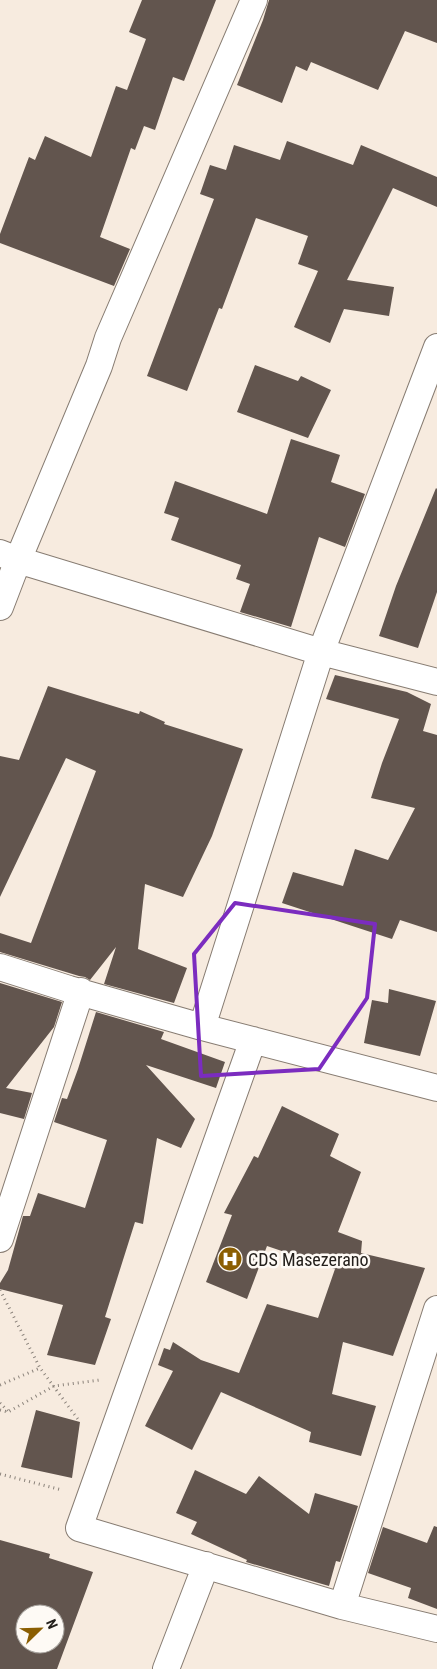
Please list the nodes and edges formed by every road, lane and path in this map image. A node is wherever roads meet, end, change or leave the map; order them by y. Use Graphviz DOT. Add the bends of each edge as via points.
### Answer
graph roads {
  1 [pos="254,0"];
  2 [pos="437,347"];
  3 [pos="9,556"];
  4 [pos="0,607"];
  5 [pos="321,652"];
  6 [pos="437,682"];
  7 [pos="0,967"];
  8 [pos="81,992"];
  9 [pos="202,1027"];
  10 [pos="253,1040"];
  11 [pos="437,1088"];
  12 [pos="0,1239"];
  13 [pos="0,1290"];
  14 [pos="437,1309"];
  15 [pos="40,1368"];
  16 [pos="133,1376"];
  17 [pos="0,1386"];
  18 [pos="54,1386"];
  19 [pos="0,1403"];
  20 [pos="0,1410"];
  21 [pos="8,1412"];
  22 [pos="80,1422"];
  23 [pos="0,1474"];
  24 [pos="79,1528"];
  25 [pos="206,1565"];
  26 [pos="342,1606"];
  27 [pos="437,1629"];
  28 [pos="166,1669"];
  1 -- 3 [label="street" via="99,366"];
  2 -- 5 [label="street"];
  3 -- 4 [label="street"];
  3 -- 5 [label="street"];
  5 -- 6 [label="street"];
  5 -- 9 [label="street"];
  7 -- 8 [label="street"];
  8 -- 9 [label="street"];
  8 -- 12 [label="street"];
  9 -- 10 [label="street"];
  10 -- 11 [label="street"];
  10 -- 16 [label="street"];
  13 -- 15 [label="path"];
  14 -- 26 [label="street"];
  15 -- 17 [label="path"];
  15 -- 18 [label="path"];
  16 -- 18 [label="path"];
  16 -- 24 [label="street"];
  18 -- 21 [label="path"];
  18 -- 22 [label="path"];
  19 -- 21 [label="path"];
  20 -- 21 [label="path"];
  23 -- 24 [label="path" via="64,1490"];
  24 -- 25 [label="street"];
  25 -- 26 [label="street"];
  25 -- 28 [label="street"];
  26 -- 27 [label="street"];
}
